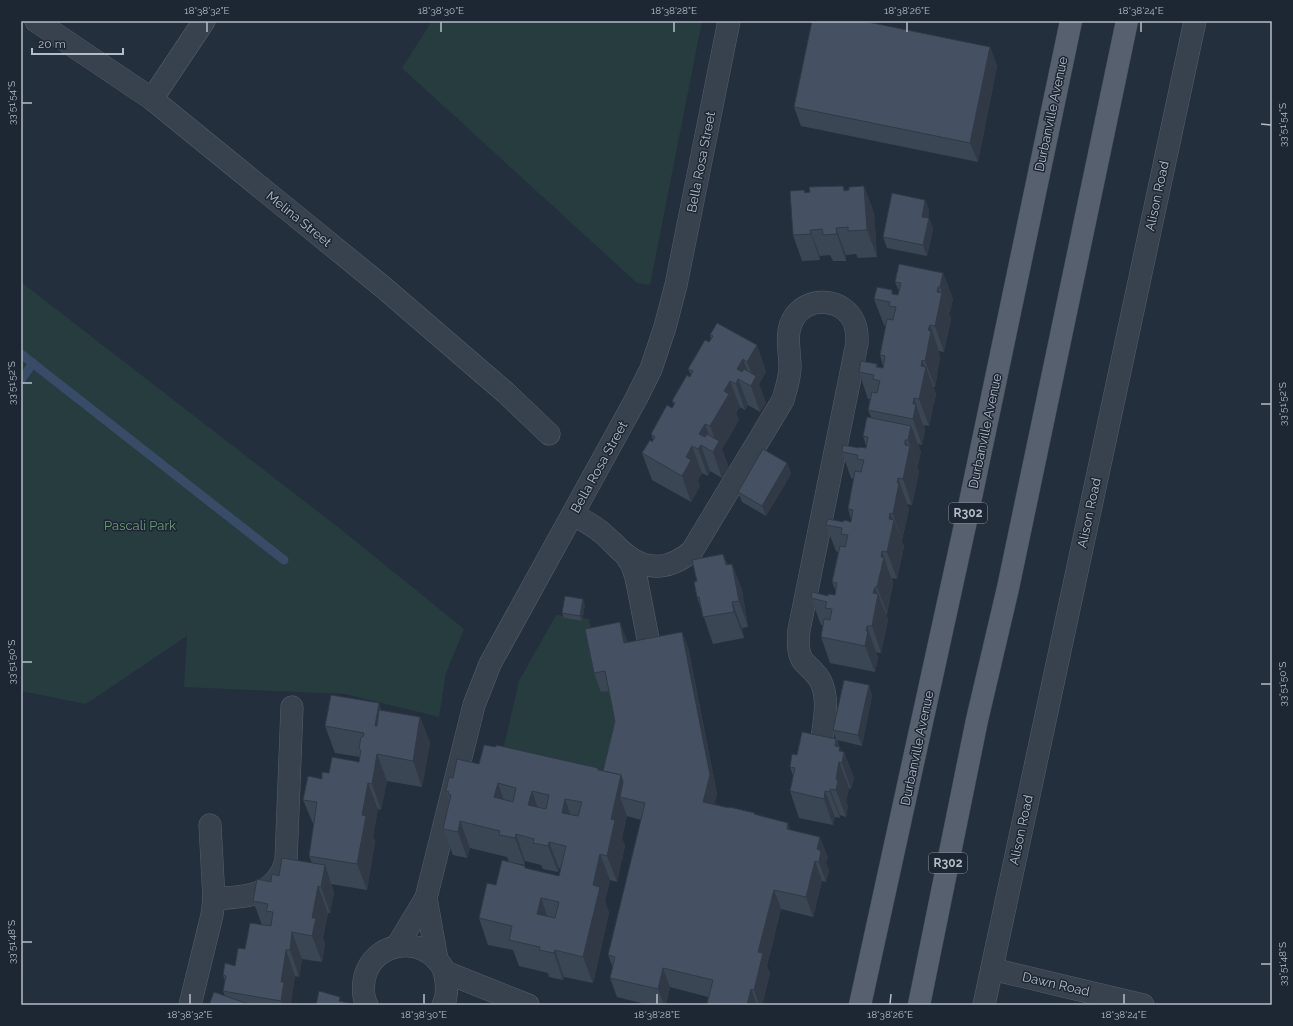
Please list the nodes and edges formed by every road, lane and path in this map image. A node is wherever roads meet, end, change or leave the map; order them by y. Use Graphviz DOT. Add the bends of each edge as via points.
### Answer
graph roads {
  1 [pos="36,21"];
  2 [pos="204,21"];
  3 [pos="729,21"];
  4 [pos="1071,21"];
  5 [pos="1127,21"];
  6 [pos="1195,21"];
  7 [pos="152,100"];
  8 [pos="549,434"];
  9 [pos="573,514"];
  10 [pos="625,554"];
  11 [pos="652,659"];
  12 [pos="292,707"];
  13 [pos="821,746"];
  14 [pos="210,825"];
  15 [pos="426,898"];
  16 [pos="214,899"];
  17 [pos="397,946"];
  18 [pos="441,966"];
  19 [pos="992,969"];
  20 [pos="190,1005"];
  21 [pos="367,1005"];
  22 [pos="443,1005"];
  23 [pos="528,1005"];
  24 [pos="860,1005"];
  25 [pos="919,1005"];
  26 [pos="984,1005"];
  27 [pos="1143,1005"];
  1 -- 7 [label="street, Melina Street"];
  2 -- 7 [label="street"];
  3 -- 9 [label="street, Bella Rosa Street" via="665,328 636,400"];
  4 -- 24 [label="main road, Durbanville Avenue / R302"];
  5 -- 25 [label="main road, R302" via="1008,588 977,720"];
  6 -- 19 [label="street, Alison Road"];
  7 -- 8 [label="street, Melina Street" via="383,287 506,393"];
  9 -- 10 [label="street" via="601,532"];
  9 -- 15 [label="street, Bella Rosa Street" via="490,664 474,705"];
  10 -- 11 [label="street" via="636,577"];
  10 -- 13 [label="street" via="637,563 666,566 685,557 692,550 783,400 790,368 788,336 790,325 796,315 804,307 826,302 837,305 847,312 854,321 857,343 798,641 802,659 821,682 826,698"];
  12 -- 16 [label="street" via="286,861 282,872 269,888 260,892"];
  14 -- 16 [label="street"];
  15 -- 17 [label="street, Bella Rosa Street"];
  15 -- 18 [label="street, Bella Rosa Street"];
  16 -- 20 [label="street"];
  17 -- 18 [label="street" via="412,946 426,950"];
  17 -- 21 [label="street" via="384,951 372,961 365,974 363,988"];
  18 -- 22 [label="street, Bella Rosa Street" via="448,986"];
  18 -- 23 [label="street"];
  19 -- 26 [label="street, Alison Road"];
  19 -- 27 [label="street, Dawn Road"];
}
